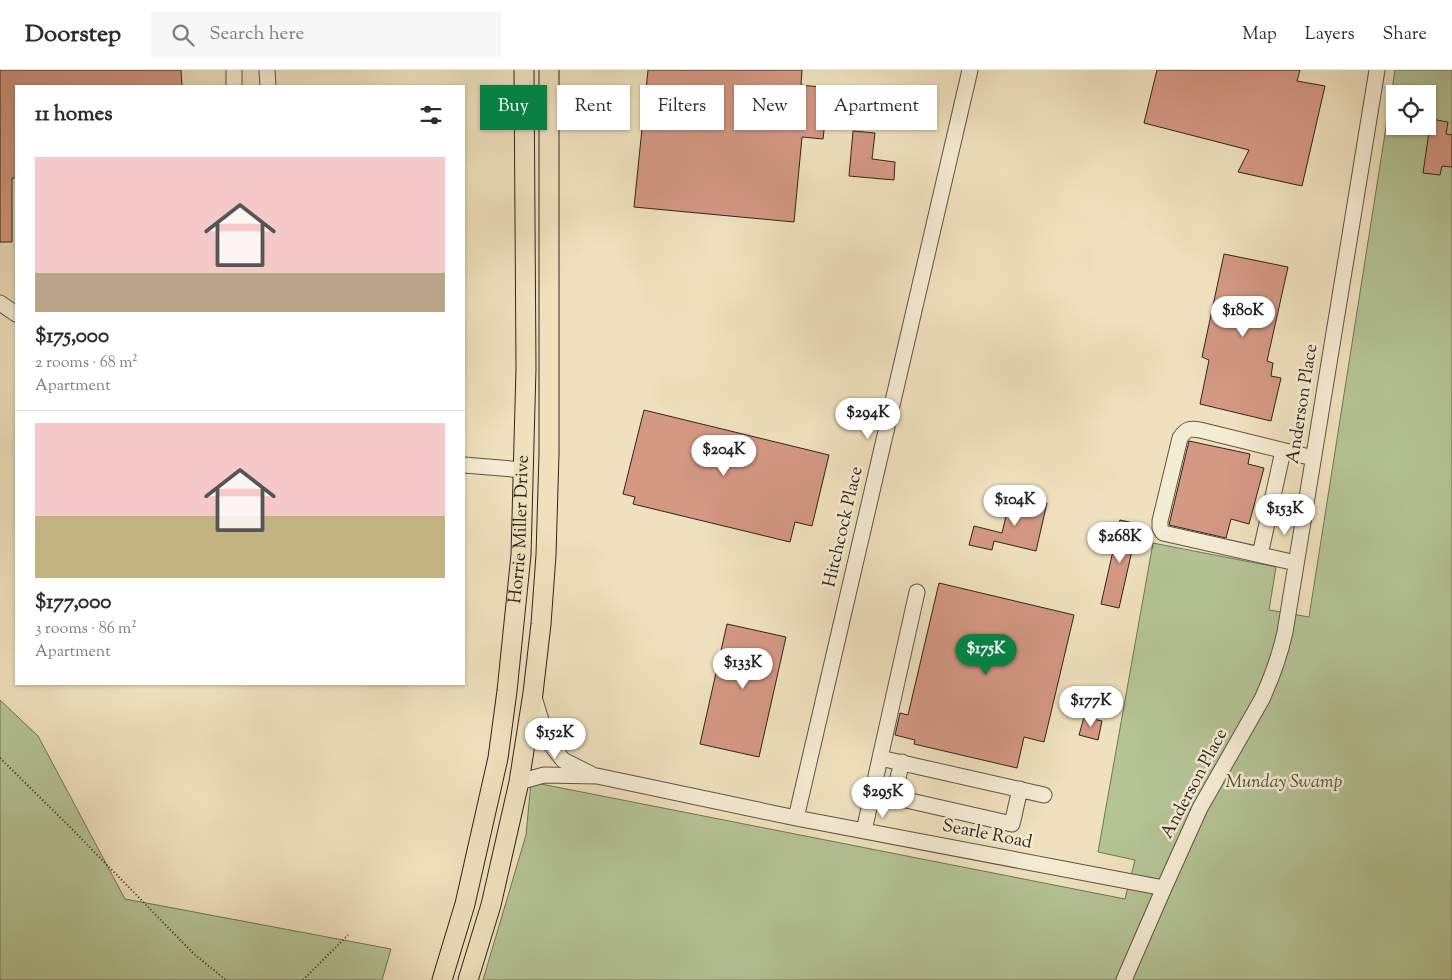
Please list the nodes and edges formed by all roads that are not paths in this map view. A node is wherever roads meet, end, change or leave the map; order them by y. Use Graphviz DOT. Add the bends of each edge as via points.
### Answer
graph roads {
  1 [pos="234,70"];
  2 [pos="267,70"];
  3 [pos="524,70"];
  4 [pos="549,70"];
  5 [pos="970,70"];
  6 [pos="1377,70"];
  7 [pos="234,85"];
  8 [pos="268,85"];
  9 [pos="0,303"];
  10 [pos="15,313"];
  11 [pos="1283,451"];
  12 [pos="1313,458"];
  13 [pos="465,466"];
  14 [pos="524,470"];
  15 [pos="1260,555"];
  16 [pos="1296,563"];
  17 [pos="917,592"];
  18 [pos="533,693"];
  19 [pos="880,758"];
  20 [pos="902,762"];
  21 [pos="597,776"];
  22 [pos="519,782"];
  23 [pos="1020,789"];
  24 [pos="1044,795"];
  25 [pos="796,818"];
  26 [pos="864,831"];
  27 [pos="1164,888"];
  28 [pos="442,980"];
  29 [pos="468,980"];
  30 [pos="1124,980"];
  1 -- 7 [label="street"];
  2 -- 8 [label="street"];
  3 -- 14 [label="main road, Horrie Miller Drive"];
  4 -- 18 [label="main road, Horrie Miller Drive" via="549,454 546,555"];
  5 -- 25 [label="street, Hitchcock Place"];
  6 -- 12 [label="street, Anderson Place"];
  9 -- 10 [label="street"];
  11 -- 12 [label="street"];
  11 -- 15 [label="street"];
  11 -- 15 [label="street" via="1200,430 1184,431 1160,521 1162,533"];
  12 -- 16 [label="street, Anderson Place"];
  13 -- 14 [label="street"];
  14 -- 28 [label="main road, Horrie Miller Drive" via="520,565 498,758 478,855"];
  15 -- 16 [label="street"];
  16 -- 27 [label="street, Anderson Place" via="1285,632 1270,684 1200,808"];
  17 -- 19 [label="street"];
  18 -- 21 [label="street, Searle Road" via="547,740 563,760"];
  18 -- 22 [label="main road, Horrie Miller Drive"];
  19 -- 20 [label="street"];
  19 -- 26 [label="street"];
  20 -- 23 [label="street"];
  20 -- 23 [label="street" via="893,798 1012,824"];
  21 -- 22 [label="street, Searle Road" via="544,775"];
  21 -- 25 [label="street, Searle Road"];
  22 -- 29 [label="main road, Horrie Miller Drive" via="491,905"];
  23 -- 24 [label="street"];
  25 -- 26 [label="street, Searle Road"];
  26 -- 27 [label="street, Searle Road"];
  27 -- 30 [label="street, Anderson Place"];
}
